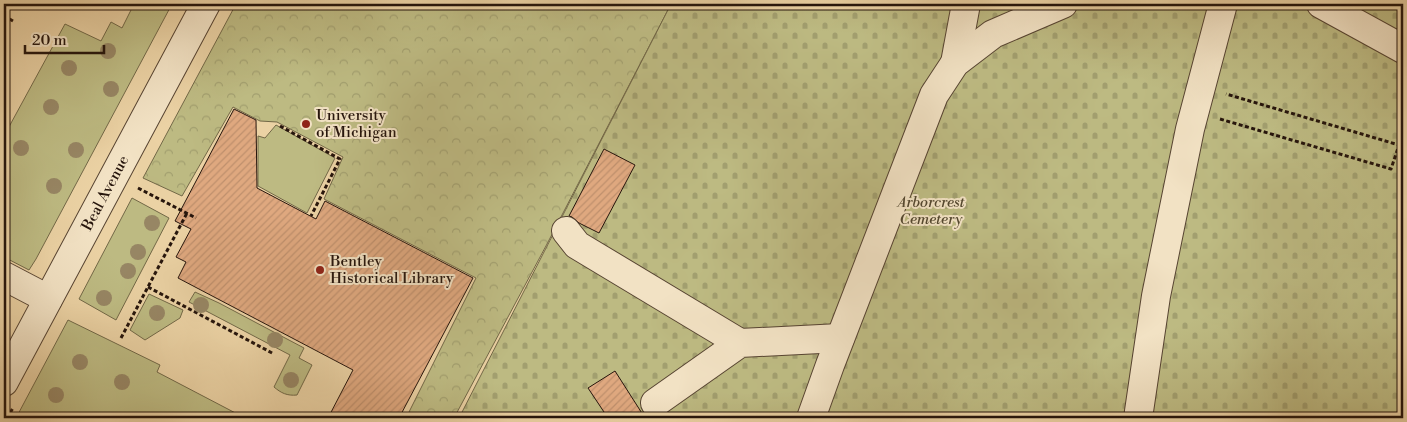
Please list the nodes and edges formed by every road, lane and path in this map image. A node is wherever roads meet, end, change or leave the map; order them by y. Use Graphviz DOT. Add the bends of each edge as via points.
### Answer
graph roads {
  1 [pos="7,4"];
  2 [pos="206,4"];
  3 [pos="966,4"];
  4 [pos="1063,4"];
  5 [pos="1223,4"];
  6 [pos="1320,4"];
  7 [pos="4,11"];
  8 [pos="4,16"];
  9 [pos="13,21"];
  10 [pos="1403,49"];
  11 [pos="955,63"];
  12 [pos="1198,99"];
  13 [pos="280,126"];
  14 [pos="133,185"];
  15 [pos="186,213"];
  16 [pos="311,216"];
  17 [pos="196,218"];
  18 [pos="566,231"];
  19 [pos="4,276"];
  20 [pos="148,287"];
  21 [pos="48,299"];
  22 [pos="121,338"];
  23 [pos="840,338"];
  24 [pos="740,343"];
  25 [pos="274,354"];
  26 [pos="4,382"];
  27 [pos="655,403"];
  28 [pos="812,418"];
  29 [pos="1138,418"];
  1 -- 7 [label="path"];
  2 -- 21 [label="street, Beal Avenue"];
  3 -- 11 [label="street"];
  4 -- 11 [label="street" via="993,34"];
  5 -- 12 [label="street"];
  6 -- 10 [label="street"];
  8 -- 9 [label="path"];
  11 -- 23 [label="street" via="934,95"];
  12 -- 12 [label="path" via="1398,145 1391,169"];
  12 -- 29 [label="street" via="1156,296"];
  13 -- 16 [label="path" via="340,159"];
  14 -- 15 [label="path"];
  15 -- 17 [label="path"];
  15 -- 20 [label="path"];
  18 -- 24 [label="street" via="578,244"];
  19 -- 21 [label="street"];
  20 -- 22 [label="path"];
  20 -- 25 [label="path"];
  21 -- 26 [label="street, Beal Avenue"];
  23 -- 24 [label="street"];
  23 -- 28 [label="street"];
  24 -- 27 [label="street"];
}
